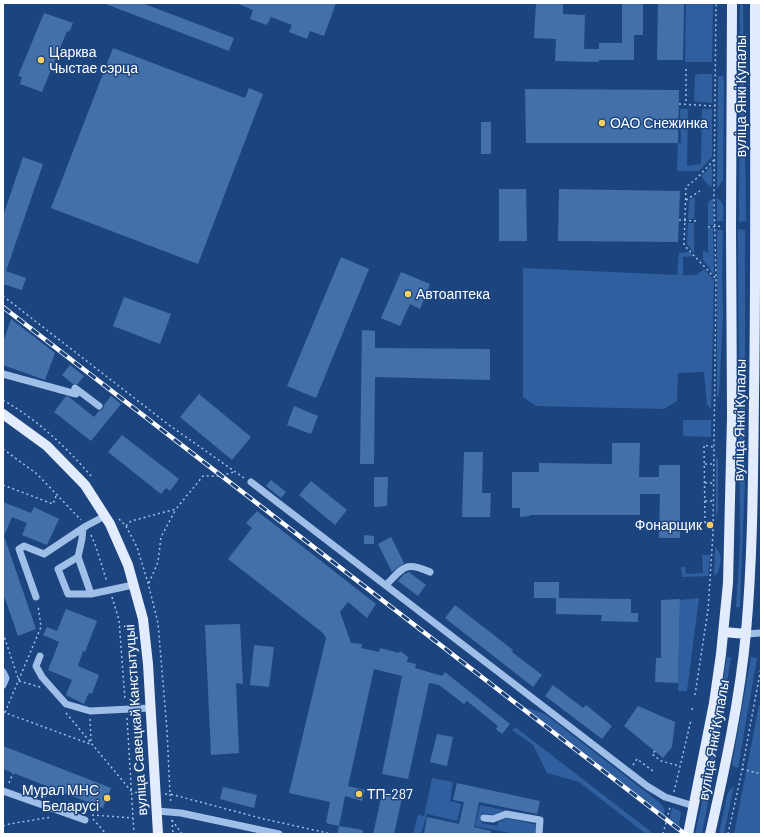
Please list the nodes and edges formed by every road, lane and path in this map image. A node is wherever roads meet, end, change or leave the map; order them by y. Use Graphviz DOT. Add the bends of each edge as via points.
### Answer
graph roads {
  1 [pos="716,3"];
  2 [pos="732,3"];
  3 [pos="755,3"];
  4 [pos="686,69"];
  5 [pos="679,104"];
  6 [pos="686,104"];
  7 [pos="715,106"];
  8 [pos="714,160"];
  9 [pos="700,192"];
  10 [pos="758,195"];
  11 [pos="686,200"];
  12 [pos="680,220"];
  13 [pos="686,221"];
  14 [pos="696,221"];
  15 [pos="715,226"];
  16 [pos="723,226"];
  17 [pos="708,227"];
  18 [pos="716,279"];
  19 [pos="3,296"];
  20 [pos="3,374"];
  21 [pos="99,406"];
  22 [pos="3,414"];
  23 [pos="713,447"];
  24 [pos="3,449"];
  25 [pos="704,464"];
  26 [pos="713,464"];
  27 [pos="235,472"];
  28 [pos="251,482"];
  29 [pos="705,483"];
  30 [pos="713,483"];
  31 [pos="3,485"];
  32 [pos="56,496"];
  33 [pos="705,501"];
  34 [pos="713,502"];
  35 [pos="176,508"];
  36 [pos="105,516"];
  37 [pos="680,523"];
  38 [pos="706,523"];
  39 [pos="713,523"];
  40 [pos="126,526"];
  41 [pos="85,527"];
  42 [pos="78,557"];
  43 [pos="430,572"];
  44 [pos="148,583"];
  45 [pos="133,584"];
  46 [pos="386,585"];
  47 [pos="110,590"];
  48 [pos="91,594"];
  49 [pos="36,597"];
  50 [pos="724,632"];
  51 [pos="3,633"];
  52 [pos="761,633"];
  53 [pos="746,634"];
  54 [pos="40,656"];
  55 [pos="761,668"];
  56 [pos="18,681"];
  57 [pos="45,689"];
  58 [pos="695,694"];
  59 [pos="693,706"];
  60 [pos="151,708"];
  61 [pos="126,709"];
  62 [pos="692,710"];
  63 [pos="90,711"];
  64 [pos="4,712"];
  65 [pos="66,713"];
  66 [pos="3,717"];
  67 [pos="691,720"];
  68 [pos="92,742"];
  69 [pos="94,746"];
  70 [pos="655,751"];
  71 [pos="632,766"];
  72 [pos="680,766"];
  73 [pos="742,769"];
  74 [pos="653,771"];
  75 [pos="13,773"];
  76 [pos="761,774"];
  77 [pos="8,783"];
  78 [pos="49,787"];
  79 [pos="3,791"];
  80 [pos="132,792"];
  81 [pos="170,794"];
  82 [pos="142,795"];
  83 [pos="673,795"];
  84 [pos="45,797"];
  85 [pos="84,801"];
  86 [pos="694,806"];
  87 [pos="670,807"];
  88 [pos="80,811"];
  89 [pos="157,811"];
  90 [pos="171,812"];
  91 [pos="54,817"];
  92 [pos="133,818"];
  93 [pos="484,818"];
  94 [pos="85,820"];
  95 [pos="172,820"];
  96 [pos="3,826"];
  97 [pos="106,834"];
  98 [pos="134,834"];
  99 [pos="158,834"];
  100 [pos="173,834"];
  101 [pos="182,834"];
  102 [pos="279,834"];
  103 [pos="332,834"];
  104 [pos="539,834"];
  105 [pos="663,834"];
  106 [pos="688,834"];
  107 [pos="710,834"];
  108 [pos="728,834"];
  1 -- 7 [label="path"];
  2 -- 50 [label="main road, вуліца Янкі Купалы" via="732,416"];
  3 -- 10 [label="main road, вуліца Янкі Купалы"];
  4 -- 6 [label="path"];
  5 -- 6 [label="path"];
  6 -- 7 [label="path"];
  7 -- 8 [label="path"];
  8 -- 11 [label="path" via="686,187"];
  8 -- 15 [label="path"];
  9 -- 11 [label="path"];
  10 -- 53 [label="main road, вуліца Янкі Купалы" via="752,529"];
  11 -- 13 [label="path"];
  12 -- 13 [label="path"];
  13 -- 14 [label="path"];
  13 -- 18 [label="path" via="684,245"];
  15 -- 16 [label="path"];
  15 -- 17 [label="path"];
  15 -- 18 [label="path"];
  18 -- 23 [label="path"];
  19 -- 27 [label="path" via="169,425"];
  20 -- 21 [label="lane" via="76,394 77,389"];
  22 -- 36 [label="main road, вуліца Савецкай Канстытуцыі" via="47,446 85,485"];
  23 -- 25 [label="path" via="704,445"];
  23 -- 26 [label="path"];
  24 -- 32 [label="path" via="37,474"];
  25 -- 26 [label="path"];
  25 -- 29 [label="path"];
  26 -- 30 [label="path"];
  27 -- 28 [label="path"];
  27 -- 35 [label="path" via="220,476 203,476"];
  28 -- 46 [label="lane"];
  29 -- 30 [label="path"];
  29 -- 33 [label="path"];
  30 -- 34 [label="path"];
  31 -- 32 [label="path" via="53,504"];
  32 -- 41 [label="path" via="74,512"];
  33 -- 34 [label="path"];
  33 -- 38 [label="path"];
  34 -- 39 [label="path"];
  35 -- 40 [label="path" via="131,521"];
  35 -- 44 [label="path" via="161,536 158,562"];
  36 -- 41 [label="lane"];
  36 -- 45 [label="main road, вуліца Савецкай Канстытуцыі" via="128,566"];
  37 -- 38 [label="path"];
  38 -- 39 [label="path"];
  39 -- 58 [label="path" via="708,610"];
  41 -- 42 [label="lane"];
  41 -- 47 [label="path" via="95,544"];
  41 -- 49 [label="lane" via="44,554 24,546 19,549"];
  42 -- 48 [label="lane"];
  42 -- 48 [label="lane" via="58,568 68,594"];
  43 -- 46 [label="lane" via="408,566"];
  45 -- 47 [label="lane"];
  45 -- 60 [label="main road, вуліца Савецкай Канстытуцыі" via="143,619"];
  46 -- 86 [label="lane" via="647,786"];
  47 -- 48 [label="lane"];
  47 -- 61 [label="path" via="119,620"];
  49 -- 56 [label="path" via="41,628"];
  50 -- 53 [label="main road"];
  50 -- 86 [label="main road, вуліца Янкі Купалы" via="714,703"];
  51 -- 56 [label="path"];
  52 -- 53 [label="lane"];
  53 -- 107 [label="main road, вуліца Янкі Купалы" via="731,737"];
  54 -- 63 [label="lane" via="36,666 66,704"];
  55 -- 73 [label="path"];
  56 -- 57 [label="path"];
  56 -- 64 [label="path"];
  59 -- 62 [label="path"];
  60 -- 61 [label="lane"];
  60 -- 89 [label="main road, вуліца Савецкай Канстытуцыі"];
  61 -- 63 [label="lane"];
  61 -- 80 [label="path"];
  63 -- 68 [label="path"];
  64 -- 66 [label="path"];
  64 -- 69 [label="path"];
  65 -- 68 [label="path"];
  67 -- 72 [label="path"];
  68 -- 69 [label="path"];
  69 -- 80 [label="path"];
  70 -- 72 [label="path" via="652,754 661,761"];
  71 -- 74 [label="path" via="637,759"];
  72 -- 83 [label="path"];
  73 -- 76 [label="path"];
  73 -- 108 [label="path"];
  75 -- 77 [label="path"];
  78 -- 84 [label="path"];
  79 -- 94 [label="lane"];
  80 -- 82 [label="path"];
  80 -- 92 [label="path"];
  81 -- 103 [label="path"];
  85 -- 88 [label="path"];
  86 -- 106 [label="main road, вуліца Янкі Купалы"];
  87 -- 105 [label="path"];
  89 -- 90 [label="lane"];
  89 -- 99 [label="main road, вуліца Савецкай Канстытуцыі"];
  90 -- 95 [label="path"];
  90 -- 102 [label="lane"];
  91 -- 96 [label="path"];
  92 -- 97 [label="path" via="89,815"];
  92 -- 98 [label="path"];
  93 -- 104 [label="lane" via="493,819 506,814 540,820"];
  95 -- 100 [label="path"];
  95 -- 101 [label="path"];
}
